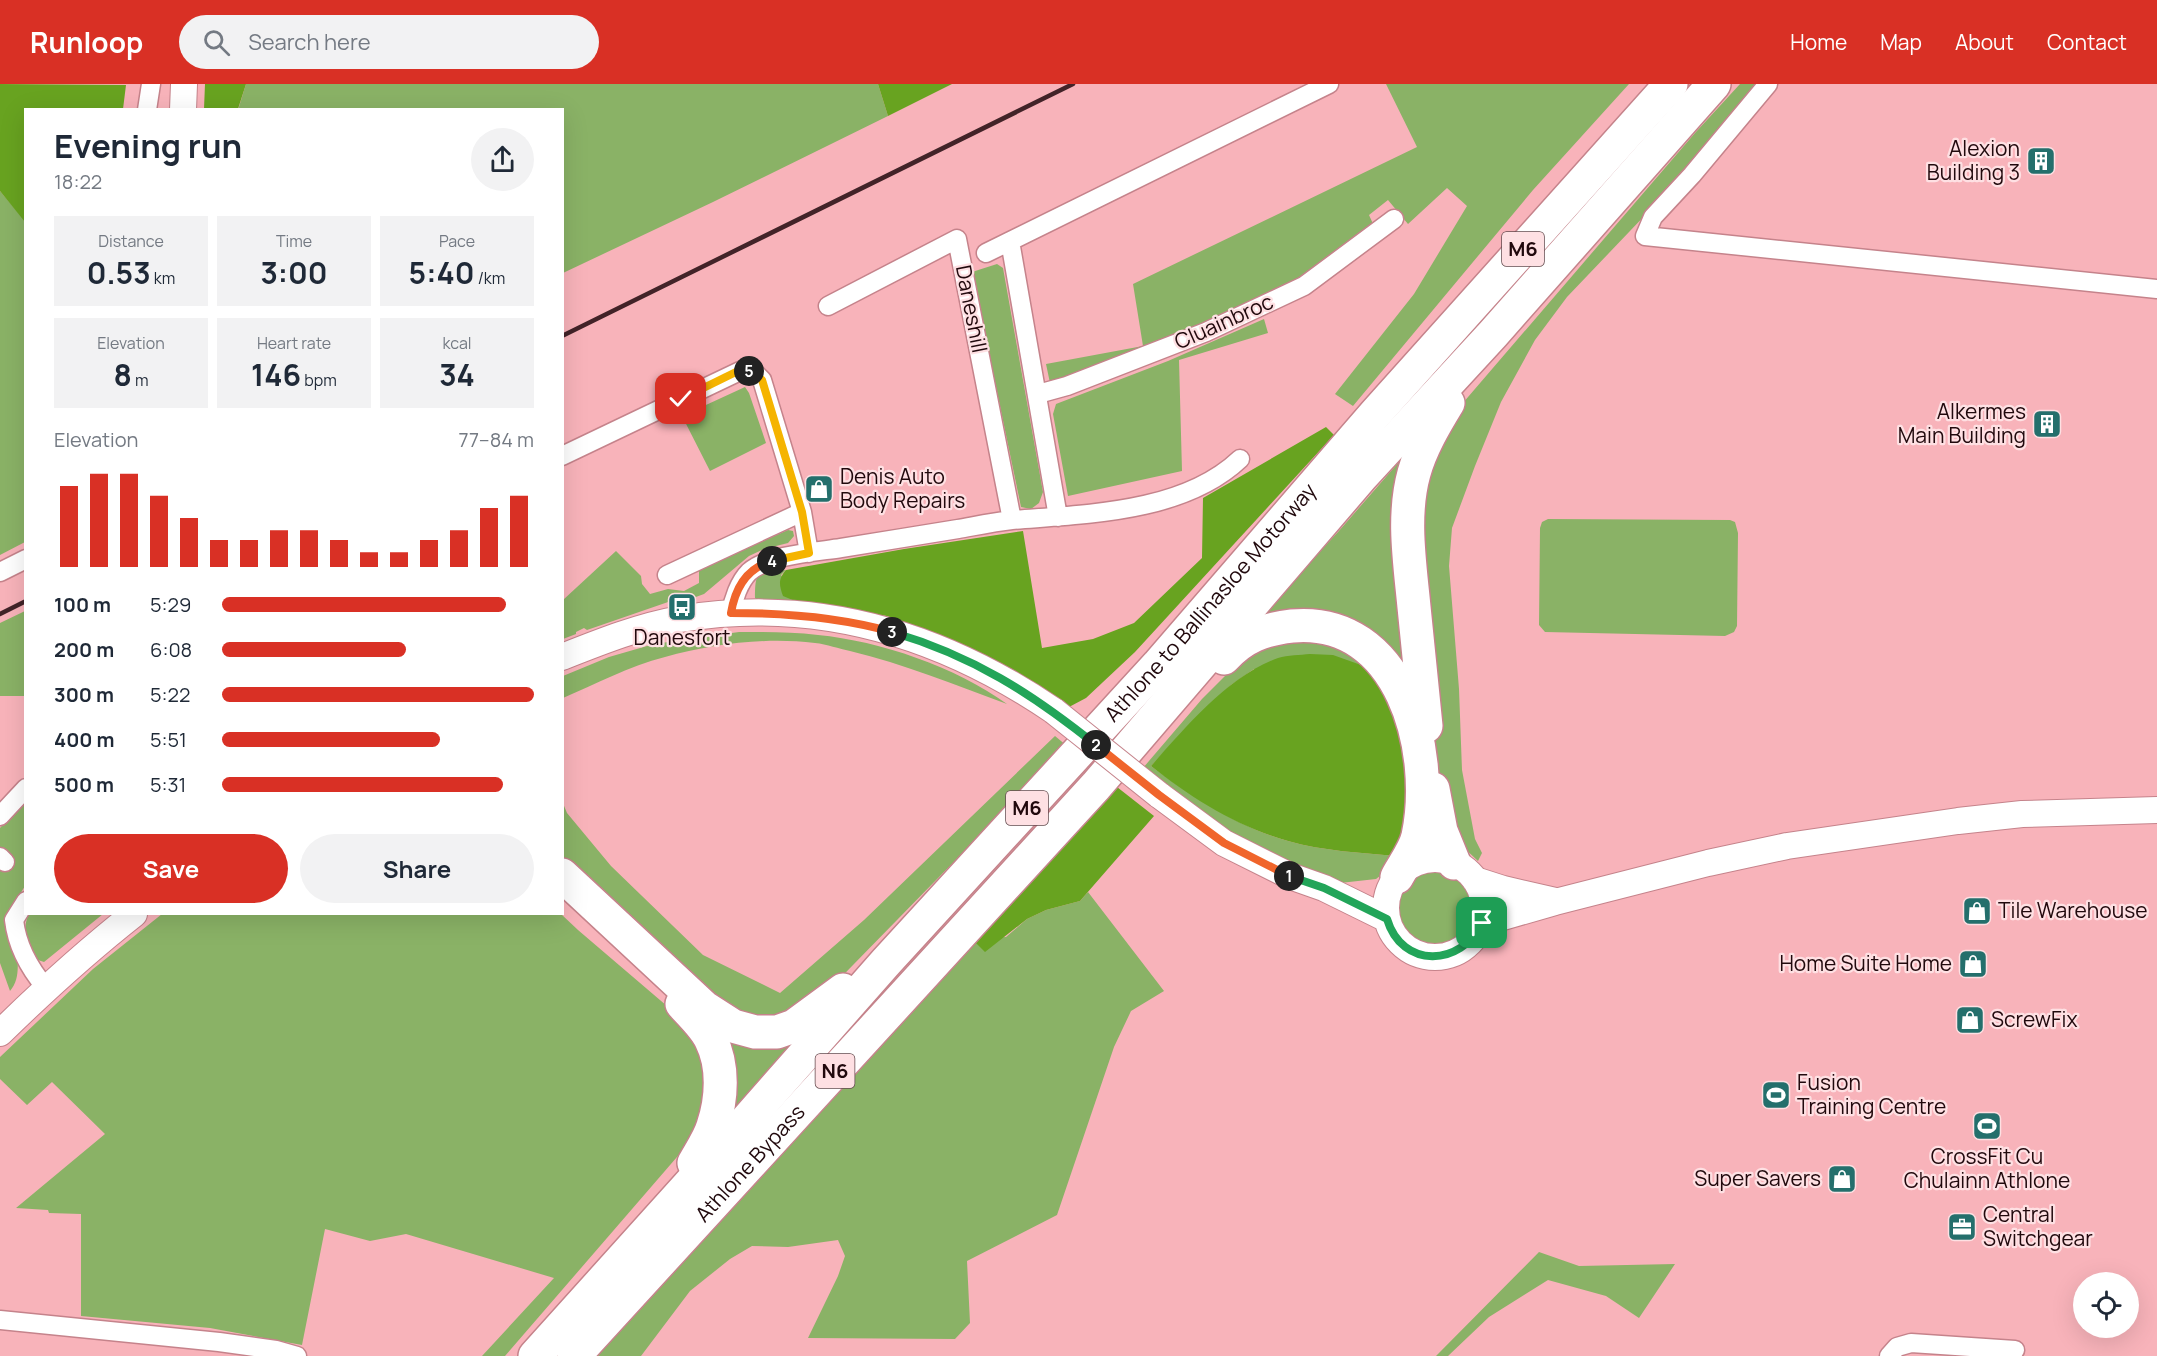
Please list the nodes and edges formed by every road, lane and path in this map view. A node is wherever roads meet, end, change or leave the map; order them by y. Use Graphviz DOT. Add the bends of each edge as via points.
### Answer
graph roads {
  1 [pos="152,84"];
  2 [pos="184,84"];
  3 [pos="1329,84"];
  4 [pos="1671,84"];
  5 [pos="1714,84"];
  6 [pos="1768,84"];
  7 [pos="147,108"];
  8 [pos="183,108"];
  9 [pos="1394,219"];
  10 [pos="1010,241"];
  11 [pos="986,253"];
  12 [pos="2157,289"];
  13 [pos="828,306"];
  14 [pos="1493,334"];
  15 [pos="1038,393"];
  16 [pos="564,455"];
  17 [pos="1240,459"];
  18 [pos="802,512"];
  19 [pos="1058,517"];
  20 [pos="1012,520"];
  21 [pos="809,553"];
  22 [pos="24,561"];
  23 [pos="0,572"];
  24 [pos="667,575"];
  25 [pos="731,613"];
  26 [pos="564,656"];
  27 [pos="1096,786"];
  28 [pos="24,790"];
  29 [pos="2157,810"];
  30 [pos="0,816"];
  31 [pos="1465,872"];
  32 [pos="564,876"];
  33 [pos="1394,880"];
  34 [pos="564,887"];
  35 [pos="1324,888"];
  36 [pos="1555,902"];
  37 [pos="24,904"];
  38 [pos="133,915"];
  39 [pos="1387,919"];
  40 [pos="1482,923"];
  41 [pos="886,962"];
  42 [pos="46,988"];
  43 [pos="0,1033"];
  44 [pos="675,1200"];
  45 [pos="0,1320"];
  46 [pos="1932,1350"];
  47 [pos="2015,1350"];
  48 [pos="297,1356"];
  49 [pos="535,1356"];
  50 [pos="574,1356"];
  51 [pos="1889,1356"];
  1 -- 7 [label="street"];
  2 -- 8 [label="main road"];
  3 -- 10 [label="street"];
  4 -- 41 [label="highway, Athlone to Ballinasloe Motorway / M6" via="1158,665"];
  5 -- 14 [label="highway, Athlone to Ballinasloe Motorway / M6"];
  6 -- 12 [label="street" via="1653,216 1645,236"];
  9 -- 15 [label="street, Cluainbroc" via="1304,286 1206,332 1067,386"];
  10 -- 11 [label="street"];
  10 -- 15 [label="street"];
  13 -- 20 [label="street, Daneshill" via="957,239"];
  14 -- 27 [label="highway, Athlone to Ballinasloe Motorway / M6" via="1362,476"];
  14 -- 31 [label="highway" via="1431,430 1409,494 1411,578 1430,766 1441,831"];
  15 -- 19 [label="street"];
  16 -- 18 [label="street" via="740,370 753,371 762,380"];
  17 -- 19 [label="street" via="1212,480 1182,494 1149,504"];
  18 -- 21 [label="street"];
  18 -- 24 [label="street"];
  19 -- 20 [label="street"];
  20 -- 21 [label="street"];
  21 -- 25 [label="street" via="766,562 752,570 735,597"];
  22 -- 23 [label="street"];
  25 -- 26 [label="main road" via="668,622"];
  25 -- 35 [label="main road, bridge" via="833,618 950,652 1054,711 1224,843 1290,876"];
  27 -- 33 [label="highway" via="1155,740 1231,650 1250,635 1314,624 1340,631 1364,644 1396,681 1417,735 1422,807 1417,839"];
  27 -- 50 [label="highway, Athlone Bypass / N6"];
  28 -- 30 [label="street"];
  29 -- 36 [label="main road" via="2022,814 1810,843 1708,863"];
  31 -- 33 [label="main road" via="1435,859 1425,860 1407,868"];
  31 -- 36 [label="main road" via="1503,889"];
  31 -- 40 [label="main road" via="1483,896"];
  32 -- 41 [label="highway" via="705,1008 732,1026 755,1032 777,1032 794,1026"];
  33 -- 35 [label="main road" via="1357,890"];
  33 -- 39 [label="main road" via="1387,895"];
  34 -- 44 [label="highway" via="676,997 711,1038 718,1058 719,1098 713,1128"];
  35 -- 39 [label="main road"];
  36 -- 40 [label="main road"];
  37 -- 42 [label="street" via="14,920 16,938 33,973"];
  38 -- 42 [label="main road"];
  39 -- 40 [label="main road" via="1393,934 1407,949 1435,957 1456,952 1470,942"];
  41 -- 44 [label="highway, Athlone to Ballinasloe Motorway / M6"];
  42 -- 43 [label="main road"];
  44 -- 49 [label="highway, Athlone Bypass"];
  45 -- 48 [label="street" via="219,1342"];
  46 -- 47 [label="street"];
  46 -- 51 [label="street" via="1904,1344"];
}
